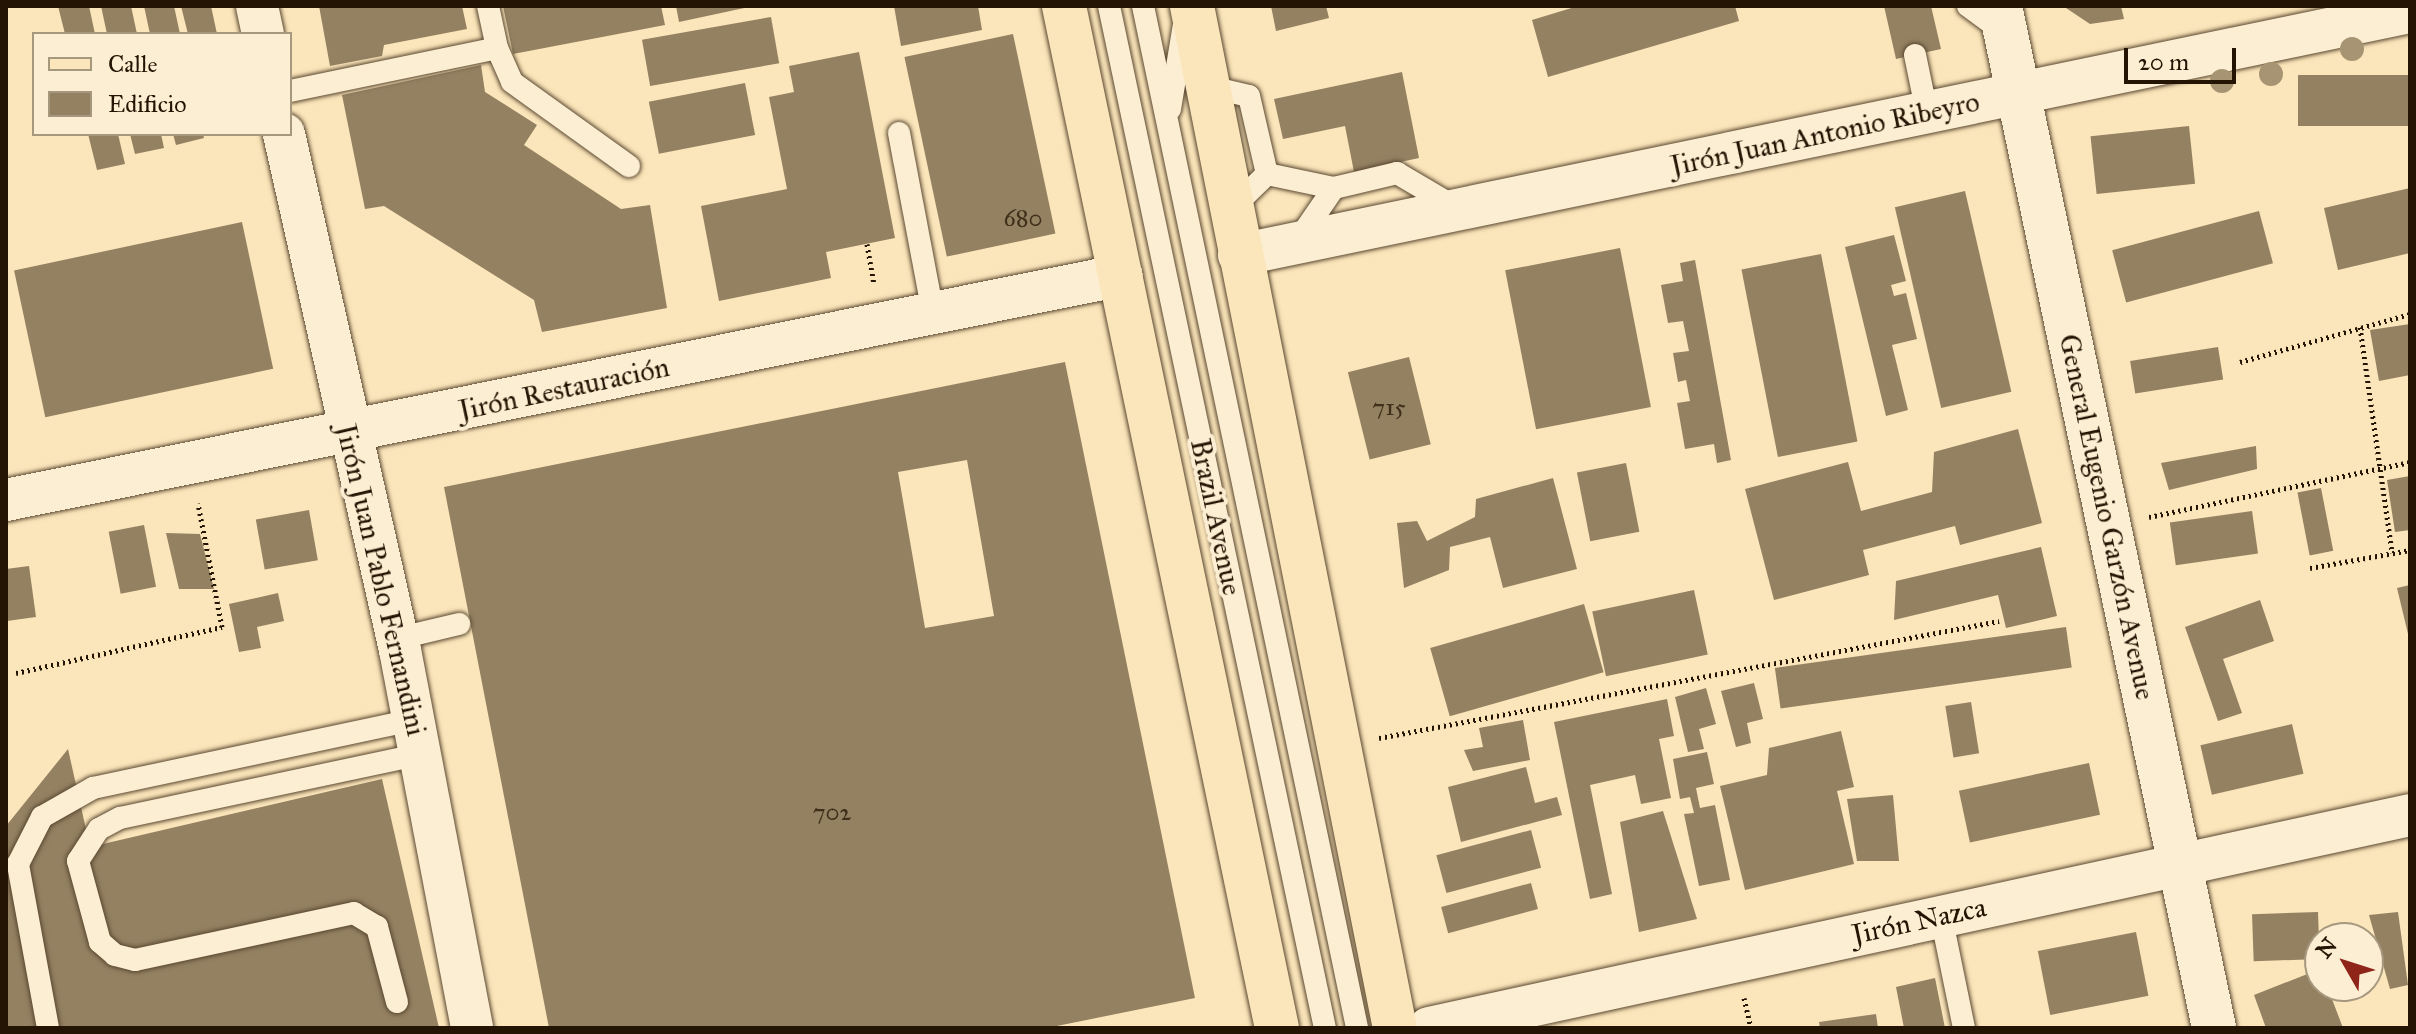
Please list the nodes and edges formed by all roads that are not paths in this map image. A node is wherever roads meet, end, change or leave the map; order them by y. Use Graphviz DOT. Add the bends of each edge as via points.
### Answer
graph roads {
  1 [pos="257,6"];
  2 [pos="488,6"];
  3 [pos="1064,6"];
  4 [pos="1109,6"];
  5 [pos="1143,6"];
  6 [pos="1189,6"];
  7 [pos="1968,6"];
  8 [pos="2410,12"];
  9 [pos="2003,20"];
  10 [pos="263,32"];
  11 [pos="497,48"];
  12 [pos="1915,55"];
  13 [pos="1206,86"];
  14 [pos="292,91"];
  15 [pos="2019,94"];
  16 [pos="1927,113"];
  17 [pos="1168,122"];
  18 [pos="899,133"];
  19 [pos="284,136"];
  20 [pos="629,166"];
  21 [pos="1267,174"];
  22 [pos="1334,188"];
  23 [pos="1231,209"];
  24 [pos="1459,209"];
  25 [pos="1296,243"];
  26 [pos="1239,255"];
  27 [pos="1122,275"];
  28 [pos="1249,303"];
  29 [pos="933,313"];
  30 [pos="1224,378"];
  31 [pos="348,434"];
  32 [pos="6,500"];
  33 [pos="460,630"];
  34 [pos="398,644"];
  35 [pos="417,737"];
  36 [pos="2410,815"];
  37 [pos="2179,864"];
  38 [pos="1941,916"];
  39 [pos="397,1002"];
  40 [pos="48,1028"];
  41 [pos="472,1028"];
  42 [pos="1277,1028"];
  43 [pos="1325,1028"];
  44 [pos="1357,1028"];
  45 [pos="1395,1028"];
  46 [pos="1429,1028"];
  47 [pos="1964,1028"];
  48 [pos="2214,1028"];
  1 -- 10 [label="street"];
  2 -- 11 [label="lane"];
  3 -- 27 [label="main road, Brazil Avenue"];
  4 -- 43 [label="lane, Brazil Avenue"];
  5 -- 17 [label="lane, Brazil Avenue"];
  6 -- 13 [label="main road"];
  6 -- 17 [label="lane"];
  7 -- 9 [label="lane"];
  8 -- 15 [label="street, Jirón Juan Antonio Ribeyro"];
  9 -- 15 [label="main road, General Eugenio Garzón Avenue"];
  11 -- 14 [label="lane"];
  11 -- 20 [label="lane" via="512,82"];
  12 -- 16 [label="lane"];
  13 -- 21 [label="lane" via="1249,96"];
  13 -- 23 [label="main road"];
  15 -- 16 [label="street, Jirón Juan Antonio Ribeyro"];
  15 -- 37 [label="main road, General Eugenio Garzón Avenue"];
  16 -- 24 [label="street, Jirón Juan Antonio Ribeyro"];
  17 -- 30 [label="lane, Brazil Avenue"];
  18 -- 29 [label="lane"];
  19 -- 31 [label="street, Jirón Juan Pablo Fernandini"];
  21 -- 22 [label="lane"];
  21 -- 23 [label="lane"];
  22 -- 24 [label="lane" via="1397,173"];
  22 -- 25 [label="lane"];
  23 -- 26 [label="main road"];
  24 -- 25 [label="street, Jirón Juan Antonio Ribeyro"];
  25 -- 26 [label="street, Jirón Juan Antonio Ribeyro"];
  26 -- 28 [label="main road"];
  27 -- 29 [label="street, Jirón Restauración"];
  27 -- 42 [label="main road, Brazil Avenue"];
  28 -- 30 [label="lane"];
  28 -- 45 [label="main road"];
  29 -- 31 [label="street, Jirón Restauración"];
  30 -- 44 [label="lane, Brazil Avenue"];
  31 -- 32 [label="street, Jirón Restauración"];
  31 -- 34 [label="street, Jirón Juan Pablo Fernandini"];
  33 -- 34 [label="lane"];
  34 -- 35 [label="street, Jirón Juan Pablo Fernandini"];
  35 -- 39 [label="lane" via="120,818 99,829 78,861 100,942 115,955 135,960 354,913 377,927"];
  35 -- 40 [label="lane" via="93,788 42,817 18,864"];
  35 -- 41 [label="street, Jirón Juan Pablo Fernandini"];
  36 -- 37 [label="street, Jirón Nazca"];
  37 -- 38 [label="street, Jirón Nazca"];
  37 -- 48 [label="main road, General Eugenio Garzón Avenue"];
  38 -- 46 [label="street, Jirón Nazca"];
  38 -- 47 [label="lane"];
}
